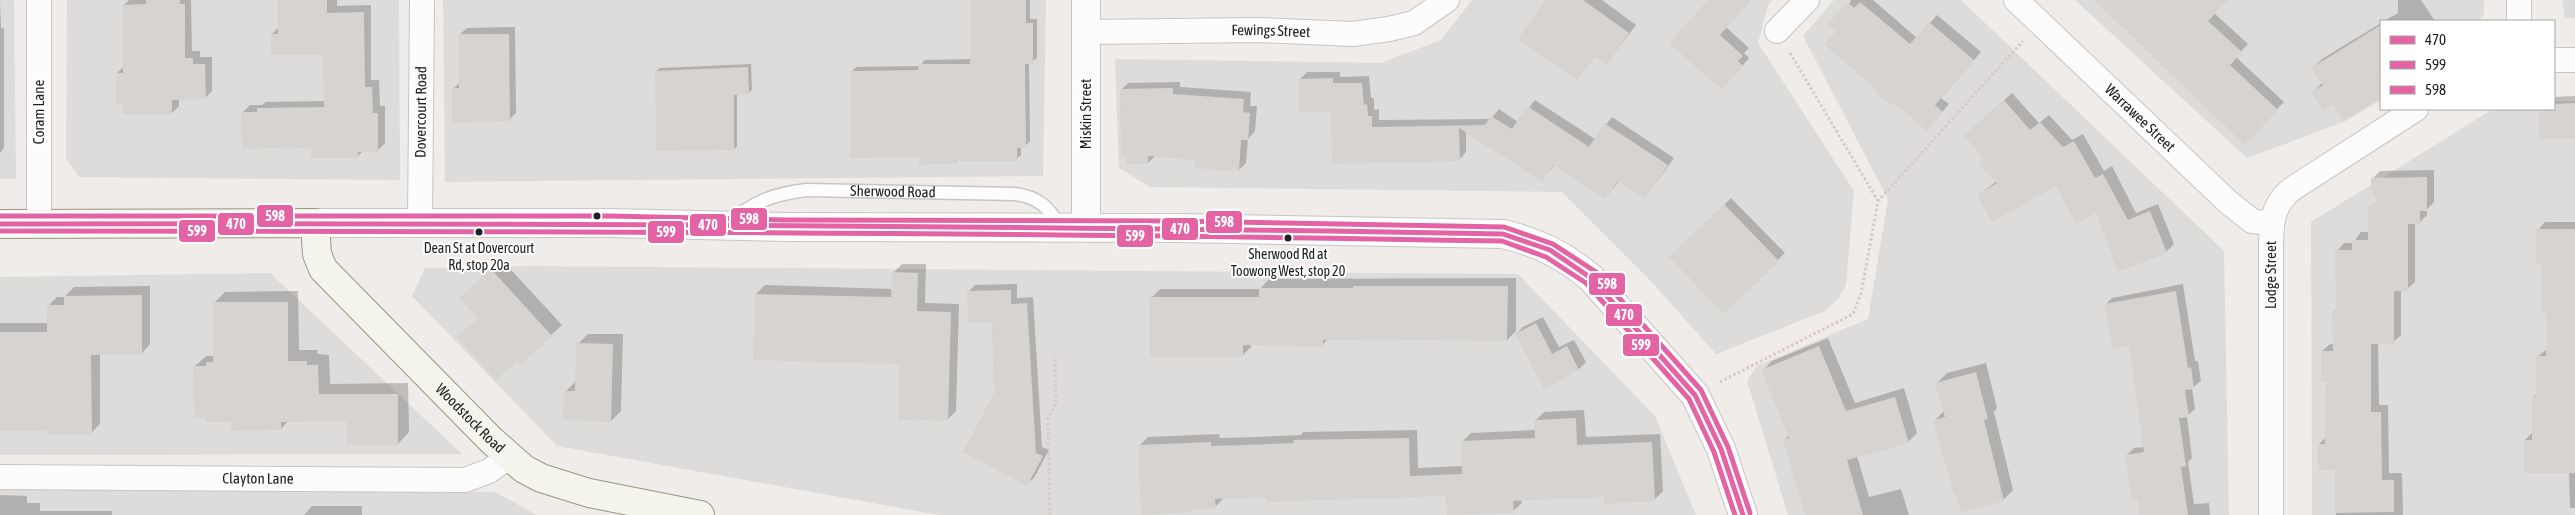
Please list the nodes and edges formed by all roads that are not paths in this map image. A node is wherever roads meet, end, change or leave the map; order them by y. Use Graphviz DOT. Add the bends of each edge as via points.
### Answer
graph roads {
  1 [pos="39,0"];
  2 [pos="422,0"];
  3 [pos="1086,0"];
  4 [pos="1447,0"];
  5 [pos="1807,0"];
  6 [pos="2016,0"];
  7 [pos="2518,0"];
  8 [pos="2519,20"];
  9 [pos="1778,31"];
  10 [pos="1086,32"];
  11 [pos="2555,60"];
  12 [pos="2575,60"];
  13 [pos="2414,110"];
  14 [pos="315,223"];
  15 [pos="420,223"];
  16 [pos="0,224"];
  17 [pos="39,224"];
  18 [pos="2271,224"];
  19 [pos="722,225"];
  20 [pos="1073,227"];
  21 [pos="508,457"];
  22 [pos="0,477"];
  23 [pos="644,509"];
  24 [pos="700,515"];
  25 [pos="1743,515"];
  26 [pos="2271,515"];
  1 -- 17 [label="street, Coram Lane"];
  2 -- 15 [label="street, Dovercourt Road"];
  3 -- 10 [label="street, Miskin Street"];
  4 -- 10 [label="street, Fewings Street" via="1414,23 1354,34 1259,30"];
  5 -- 9 [label="street"];
  6 -- 18 [label="street, Warrawee Street" via="2228,202 2252,221"];
  7 -- 8 [label="street"];
  10 -- 20 [label="street, Miskin Street"];
  11 -- 12 [label="street"];
  13 -- 18 [label="street, Lodge Street" via="2292,189 2280,201"];
  14 -- 15 [label="street"];
  14 -- 17 [label="main road"];
  14 -- 21 [label="main road, Woodstock Road" via="316,249 323,268"];
  15 -- 19 [label="street"];
  16 -- 17 [label="main road"];
  18 -- 26 [label="street, Lodge Street"];
  19 -- 20 [label="street"];
  19 -- 20 [label="lane, Sherwood Road" via="759,201 806,190 1015,194 1036,200"];
  20 -- 25 [label="street" via="1478,232 1524,239 1544,247 1590,278 1695,394 1721,449"];
  21 -- 22 [label="street, Clayton Lane" via="489,471 465,480"];
  21 -- 23 [label="main road, Woodstock Road" via="541,478"];
  23 -- 24 [label="main road, Woodstock Road"];
}
